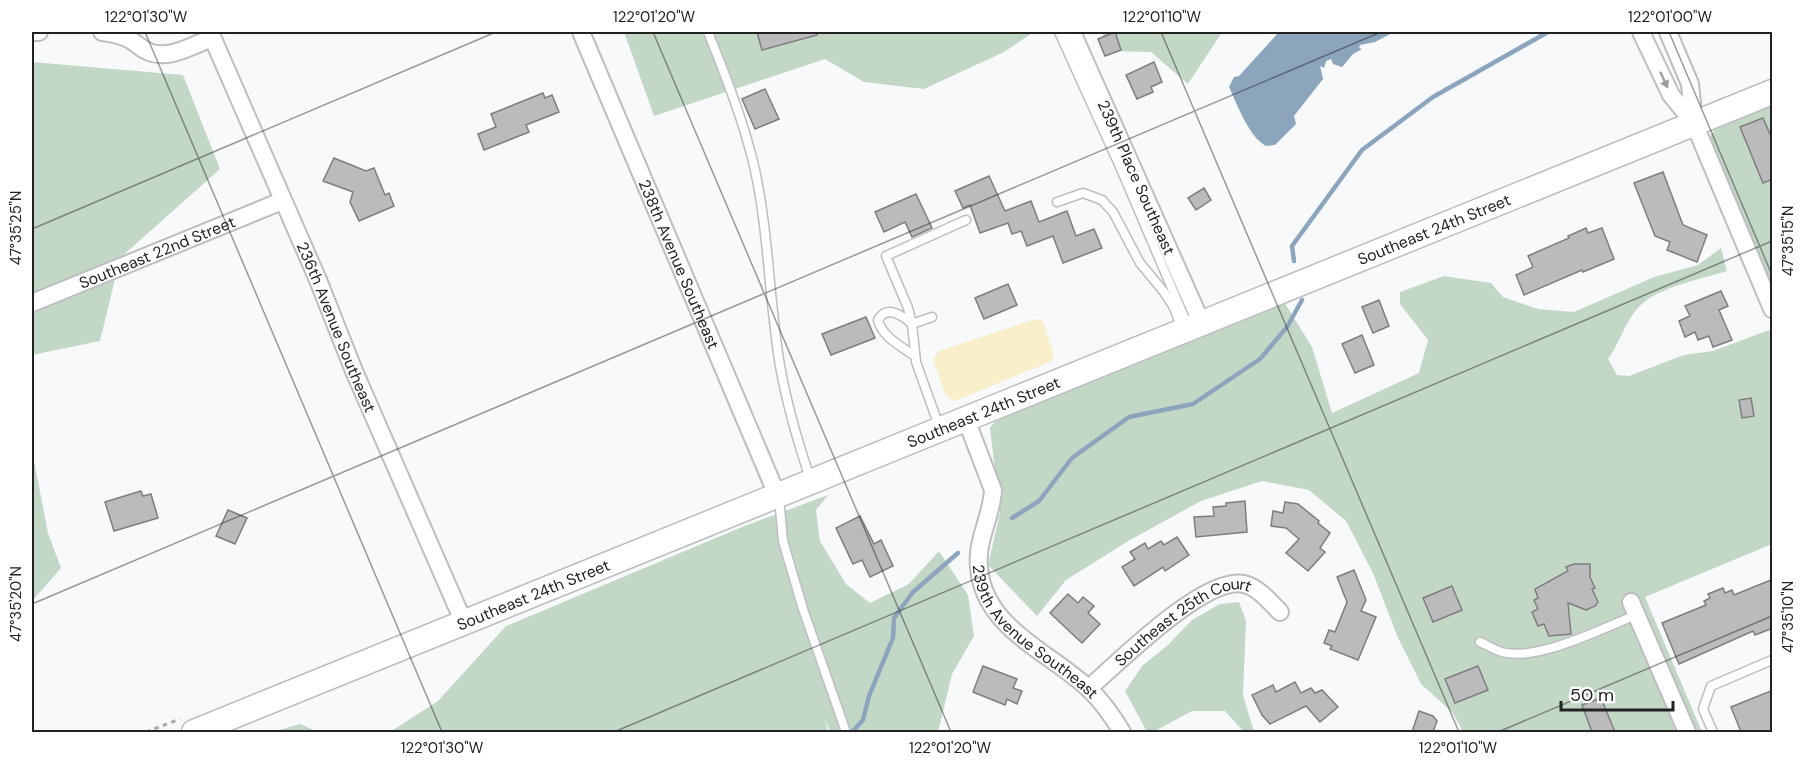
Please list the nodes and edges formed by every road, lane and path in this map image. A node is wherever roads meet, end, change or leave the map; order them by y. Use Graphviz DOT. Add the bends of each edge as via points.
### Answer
graph roads {
  1 [pos="32,32"];
  2 [pos="39,32"];
  3 [pos="102,32"];
  4 [pos="581,32"];
  5 [pos="708,32"];
  6 [pos="1059,32"];
  7 [pos="1072,32"];
  8 [pos="1641,32"];
  9 [pos="1668,32"];
  10 [pos="211,35"];
  11 [pos="1773,92"];
  12 [pos="1694,123"];
  13 [pos="282,201"];
  14 [pos="1057,202"];
  15 [pos="966,220"];
  16 [pos="32,303"];
  17 [pos="1773,309"];
  18 [pos="932,317"];
  19 [pos="912,324"];
  20 [pos="1191,328"];
  21 [pos="915,356"];
  22 [pos="966,419"];
  23 [pos="940,429"];
  24 [pos="811,481"];
  25 [pos="778,495"];
  26 [pos="1634,609"];
  27 [pos="1280,612"];
  28 [pos="464,623"];
  29 [pos="1480,642"];
  30 [pos="1773,660"];
  31 [pos="1089,688"];
  32 [pos="845,731"];
  33 [pos="194,732"];
  34 [pos="1122,732"];
  35 [pos="1687,732"];
  36 [pos="1713,732"];
  1 -- 2 [label="street"];
  3 -- 10 [label="street" via="116,34 150,53 162,55"];
  4 -- 25 [label="street, 238th Avenue Southeast"];
  5 -- 24 [label="lane" via="743,123 755,171 780,365"];
  6 -- 20 [label="lane"];
  7 -- 20 [label="street, 239th Place Southeast"];
  8 -- 12 [label="street, one-way" via="1671,95"];
  9 -- 12 [label="street" via="1690,84"];
  10 -- 13 [label="street, 236th Avenue Southeast"];
  11 -- 12 [label="street, Southeast 24th Street"];
  12 -- 17 [label="street"];
  12 -- 20 [label="street, Southeast 24th Street"];
  13 -- 16 [label="street, Southeast 22nd Street"];
  13 -- 28 [label="street, 236th Avenue Southeast"];
  14 -- 20 [label="lane" via="1083,193 1102,200 1113,212 1140,263"];
  15 -- 19 [label="lane" via="886,256"];
  18 -- 19 [label="lane"];
  19 -- 21 [label="lane"];
  19 -- 21 [label="lane" via="893,313 881,315 878,320 889,336"];
  20 -- 22 [label="street, Southeast 24th Street"];
  21 -- 23 [label="lane"];
  22 -- 23 [label="street, Southeast 24th Street"];
  22 -- 31 [label="street, 239th Avenue Southeast" via="993,490 978,565 987,600 1011,628"];
  23 -- 24 [label="street, Southeast 24th Street"];
  24 -- 25 [label="street, Southeast 24th Street"];
  25 -- 28 [label="street, Southeast 24th Street"];
  25 -- 32 [label="lane" via="783,541"];
  26 -- 29 [label="lane" via="1570,643 1532,652 1503,653"];
  26 -- 35 [label="street"];
  27 -- 31 [label="street, Southeast 25th Court" via="1248,585 1214,588 1177,612"];
  28 -- 33 [label="street, Southeast 24th Street"];
  30 -- 36 [label="lane" via="1711,686 1703,709"];
  31 -- 34 [label="street, 239th Avenue Southeast"];
}
